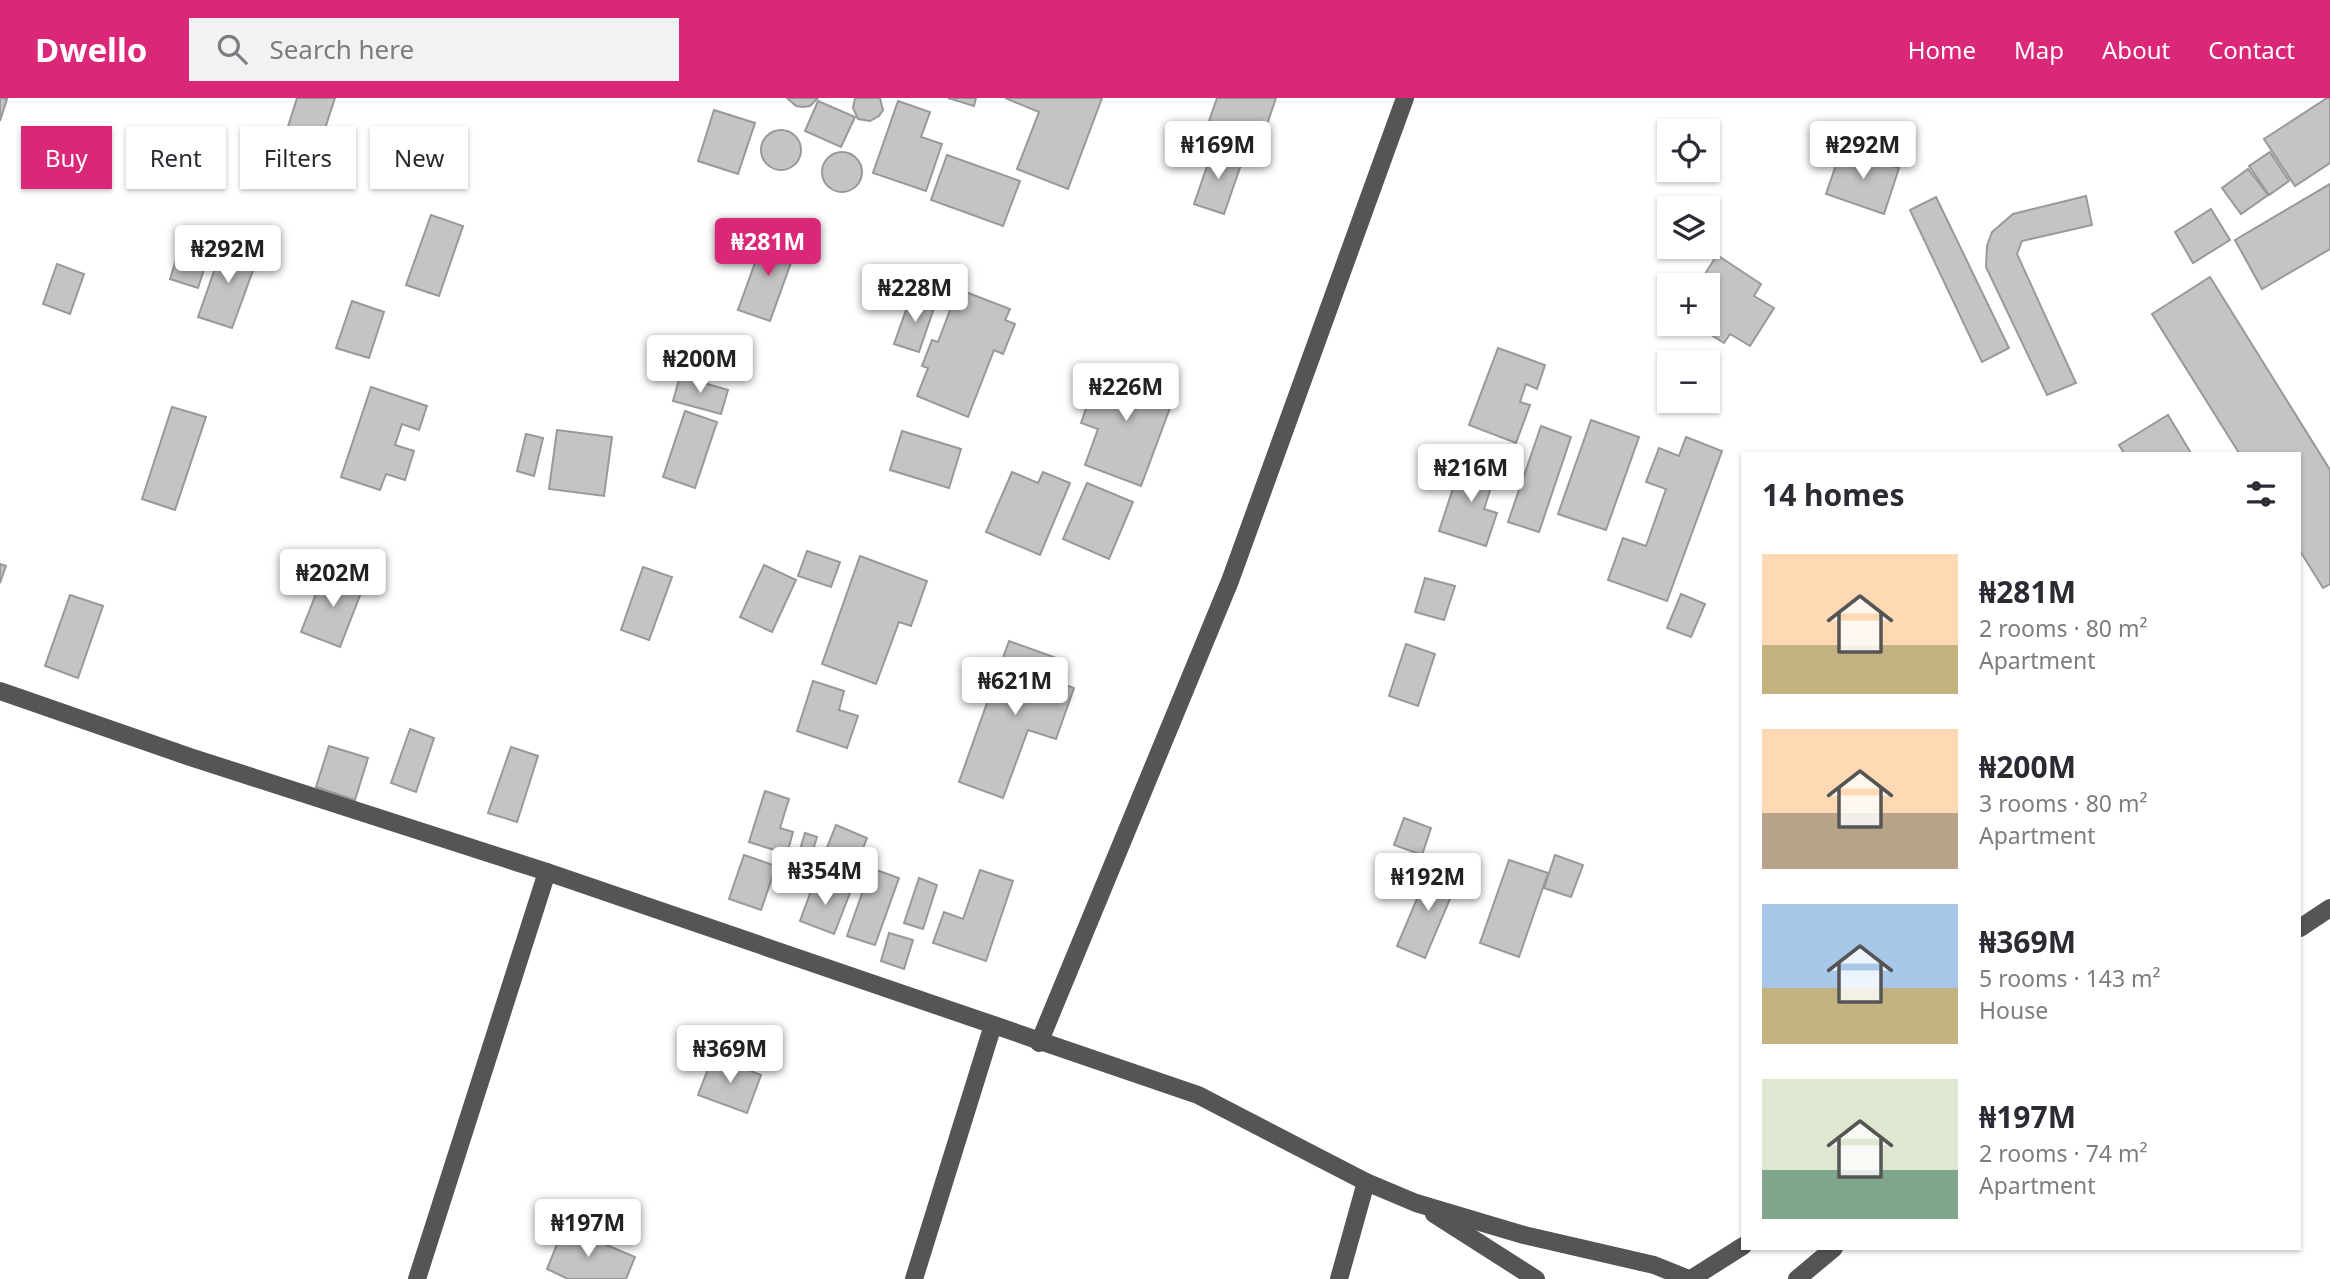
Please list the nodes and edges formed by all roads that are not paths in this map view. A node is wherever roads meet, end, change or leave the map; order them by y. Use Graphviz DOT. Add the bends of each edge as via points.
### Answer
graph roads {
  1 [pos="1405,98"];
  2 [pos="0,691"];
  3 [pos="547,872"];
  4 [pos="2330,908"];
  5 [pos="2301,928"];
  6 [pos="993,1026"];
  7 [pos="1040,1043"];
  8 [pos="1366,1182"];
  9 [pos="1416,1203"];
  10 [pos="1741,1248"];
  11 [pos="1832,1250"];
  12 [pos="1690,1278"];
  13 [pos="417,1279"];
  14 [pos="914,1279"];
  15 [pos="1339,1279"];
  16 [pos="1536,1279"];
  17 [pos="1720,1279"];
  18 [pos="1797,1279"];
  1 -- 7 [label="street" via="1230,581"];
  2 -- 3 [label="street"];
  3 -- 6 [label="street"];
  3 -- 13 [label="street"];
  4 -- 5 [label="street"];
  6 -- 7 [label="street"];
  6 -- 14 [label="street"];
  7 -- 8 [label="street" via="1198,1095"];
  8 -- 9 [label="street"];
  8 -- 15 [label="street"];
  9 -- 12 [label="street"];
  9 -- 16 [label="street"];
  10 -- 12 [label="street"];
  11 -- 18 [label="street"];
  12 -- 17 [label="street"];
}
